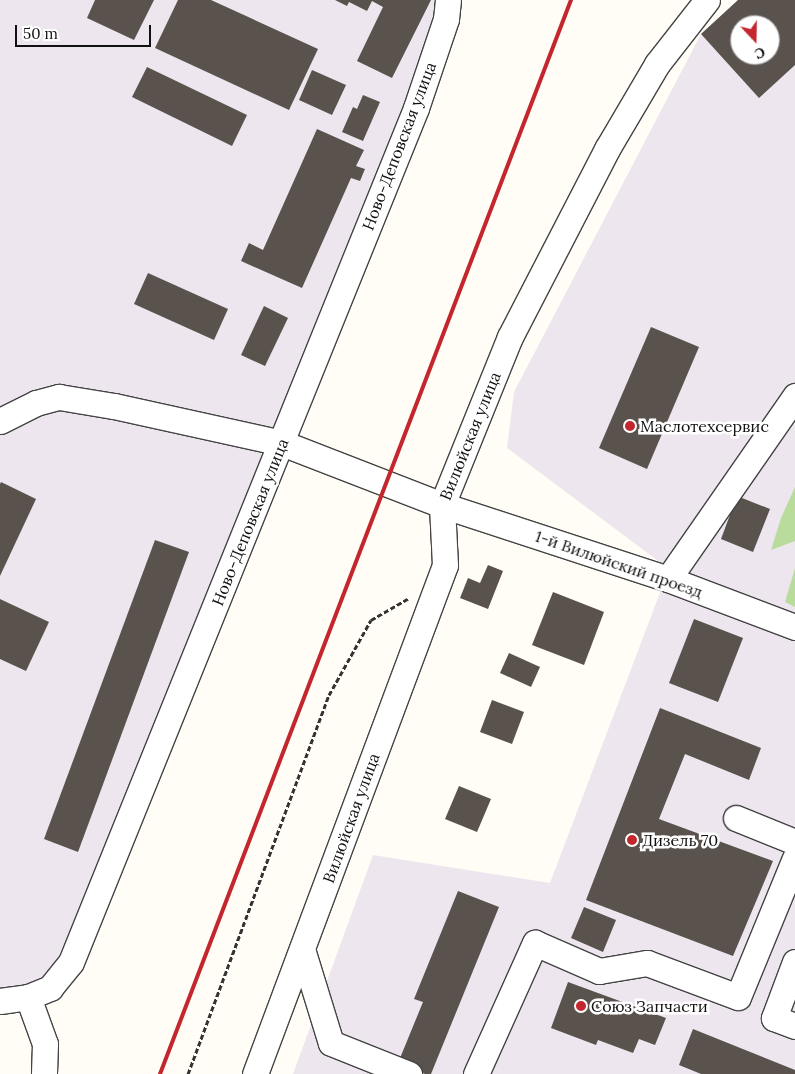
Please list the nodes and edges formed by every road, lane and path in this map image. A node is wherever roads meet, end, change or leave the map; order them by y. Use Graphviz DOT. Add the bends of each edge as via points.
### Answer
graph roads {
  1 [pos="448,0"];
  2 [pos="707,0"];
  3 [pos="795,396"];
  4 [pos="0,421"];
  5 [pos="282,443"];
  6 [pos="442,506"];
  7 [pos="668,579"];
  8 [pos="438,582"];
  9 [pos="795,628"];
  10 [pos="736,818"];
  11 [pos="795,842"];
  12 [pos="795,858"];
  13 [pos="302,950"];
  14 [pos="795,962"];
  15 [pos="28,997"];
  16 [pos="0,1001"];
  17 [pos="795,1026"];
  18 [pos="44,1074"];
  19 [pos="188,1074"];
  20 [pos="255,1074"];
  21 [pos="409,1074"];
  22 [pos="476,1074"];
  1 -- 5 [label="street, Ново-Деповская улица" via="446,19 416,108"];
  2 -- 6 [label="street, Вилюйская улица" via="657,64 607,149 510,337"];
  3 -- 7 [label="street"];
  4 -- 5 [label="street, 1-й Вилюйский проезд" via="36,403 59,398 114,406"];
  5 -- 6 [label="street, 1-й Вилюйский проезд"];
  5 -- 15 [label="street, Ново-Деповская улица" via="70,962 50,988"];
  6 -- 7 [label="street, 1-й Вилюйский проезд"];
  6 -- 8 [label="street, Вилюйская улица" via="445,564"];
  7 -- 9 [label="street, 1-й Вилюйский проезд"];
  8 -- 13 [label="street, Вилюйская улица"];
  8 -- 19 [label="path" via="371,620 329,695"];
  10 -- 11 [label="street"];
  12 -- 22 [label="street" via="738,997 647,963 599,971 535,943"];
  13 -- 20 [label="street, Вилюйская улица"];
  13 -- 21 [label="street" via="331,1043"];
  14 -- 17 [label="street" via="774,1018"];
  15 -- 16 [label="street, Ново-Деповская улица"];
  15 -- 18 [label="street" via="45,1044"];
}
